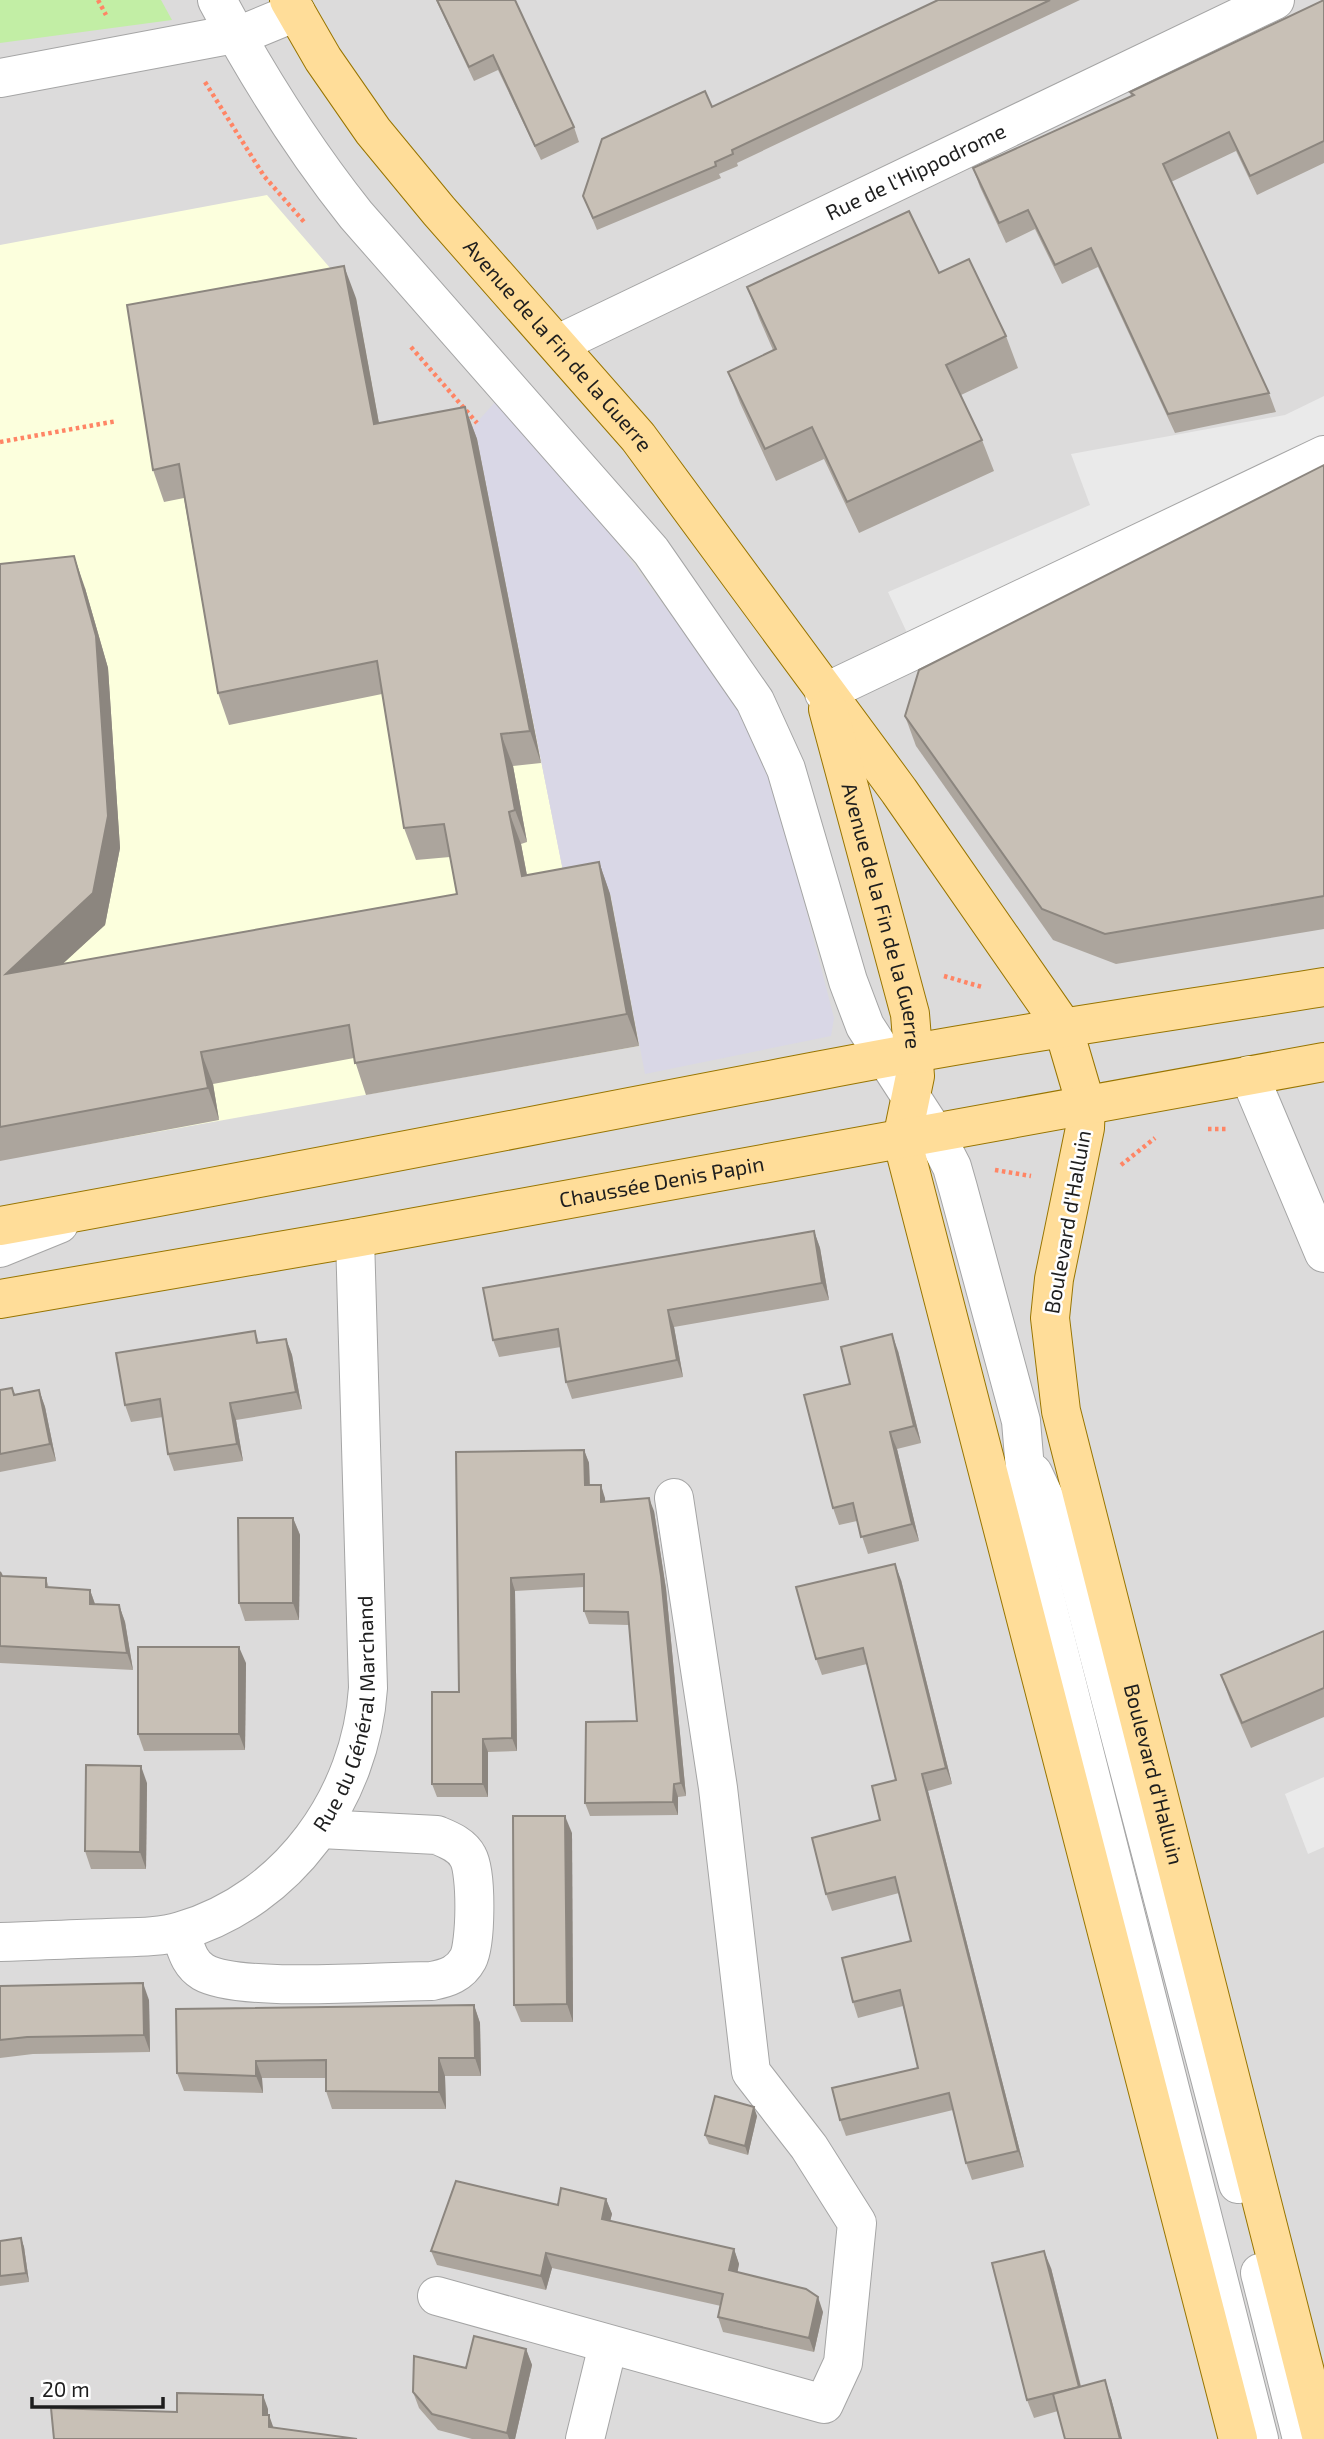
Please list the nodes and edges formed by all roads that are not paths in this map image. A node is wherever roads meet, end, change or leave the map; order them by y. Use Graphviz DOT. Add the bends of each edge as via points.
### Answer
graph roads {
  1 [pos="217,0"];
  2 [pos="1275,0"];
  3 [pos="293,6"];
  4 [pos="235,34"];
  5 [pos="0,78"];
  6 [pos="558,344"];
  7 [pos="1324,455"];
  8 [pos="824,693"];
  9 [pos="1324,987"];
  10 [pos="1063,1027"];
  11 [pos="888,1059"];
  12 [pos="1324,1062"];
  13 [pos="1249,1075"];
  14 [pos="1086,1105"];
  15 [pos="920,1132"];
  16 [pos="100,1208"];
  17 [pos="0,1226"];
  18 [pos="355,1238"];
  19 [pos="0,1248"];
  20 [pos="1324,1253"];
  21 [pos="0,1298"];
  22 [pos="1024,1453"];
  23 [pos="674,1498"];
  24 [pos="321,1829"];
  25 [pos="180,1932"];
  26 [pos="0,1942"];
  27 [pos="437,2296"];
  28 [pos="608,2345"];
  29 [pos="585,2439"];
  30 [pos="1238,2439"];
  31 [pos="1259,2439"];
  32 [pos="1302,2439"];
  33 [pos="1322,2439"];
  1 -- 4 [label="street"];
  2 -- 6 [label="street, Rue de l'Hippodrome"];
  3 -- 4 [label="street"];
  3 -- 6 [label="main road, Avenue de la Fin de la Guerre" via="323,59 403,169"];
  4 -- 5 [label="street"];
  4 -- 11 [label="street" via="289,126 333,186 634,530 749,692 786,769 865,1026"];
  6 -- 8 [label="main road, Avenue de la Fin de la Guerre" via="664,471"];
  7 -- 8 [label="street"];
  8 -- 10 [label="main road, Avenue de la Fin de la Guerre" via="899,791"];
  8 -- 11 [label="main road, Avenue de la Fin de la Guerre" via="901,974"];
  9 -- 10 [label="main road"];
  10 -- 11 [label="main road"];
  10 -- 14 [label="main road, Avenue de la Fin de la Guerre"];
  11 -- 15 [label="main road, Avenue de la Fin de la Guerre"];
  11 -- 15 [label="street"];
  11 -- 16 [label="main road"];
  12 -- 13 [label="main road, Chaussée Denis Papin"];
  13 -- 14 [label="main road, Chaussée Denis Papin"];
  13 -- 20 [label="street"];
  14 -- 15 [label="main road, Chaussée Denis Papin"];
  14 -- 33 [label="main road, Boulevard d'Halluin" via="1054,1279 1051,1318 1061,1411"];
  15 -- 18 [label="main road, Chaussée Denis Papin"];
  15 -- 22 [label="street" via="975,1340"];
  15 -- 30 [label="main road"];
  16 -- 17 [label="main road"];
  16 -- 19 [label="street"];
  18 -- 21 [label="main road, Chaussée Denis Papin"];
  18 -- 24 [label="street, Rue du Général Marchand" via="368,1698 360,1747"];
  22 -- 31 [label="street" via="1031,1542"];
  22 -- 32 [label="street" via="1074,1560"];
  23 -- 28 [label="street" via="718,1788 751,2072 809,2147 857,2223 843,2363 824,2404"];
  24 -- 25 [label="street, Rue du Général Marchand" via="260,1891"];
  24 -- 25 [label="street" via="437,1835 455,1843 468,1857 473,1878 472,1943 461,1969 449,1978 432,1981 235,1983 203,1972 191,1962"];
  25 -- 26 [label="street, Rue du Général Marchand"];
  27 -- 28 [label="street"];
  28 -- 29 [label="street"];
}
